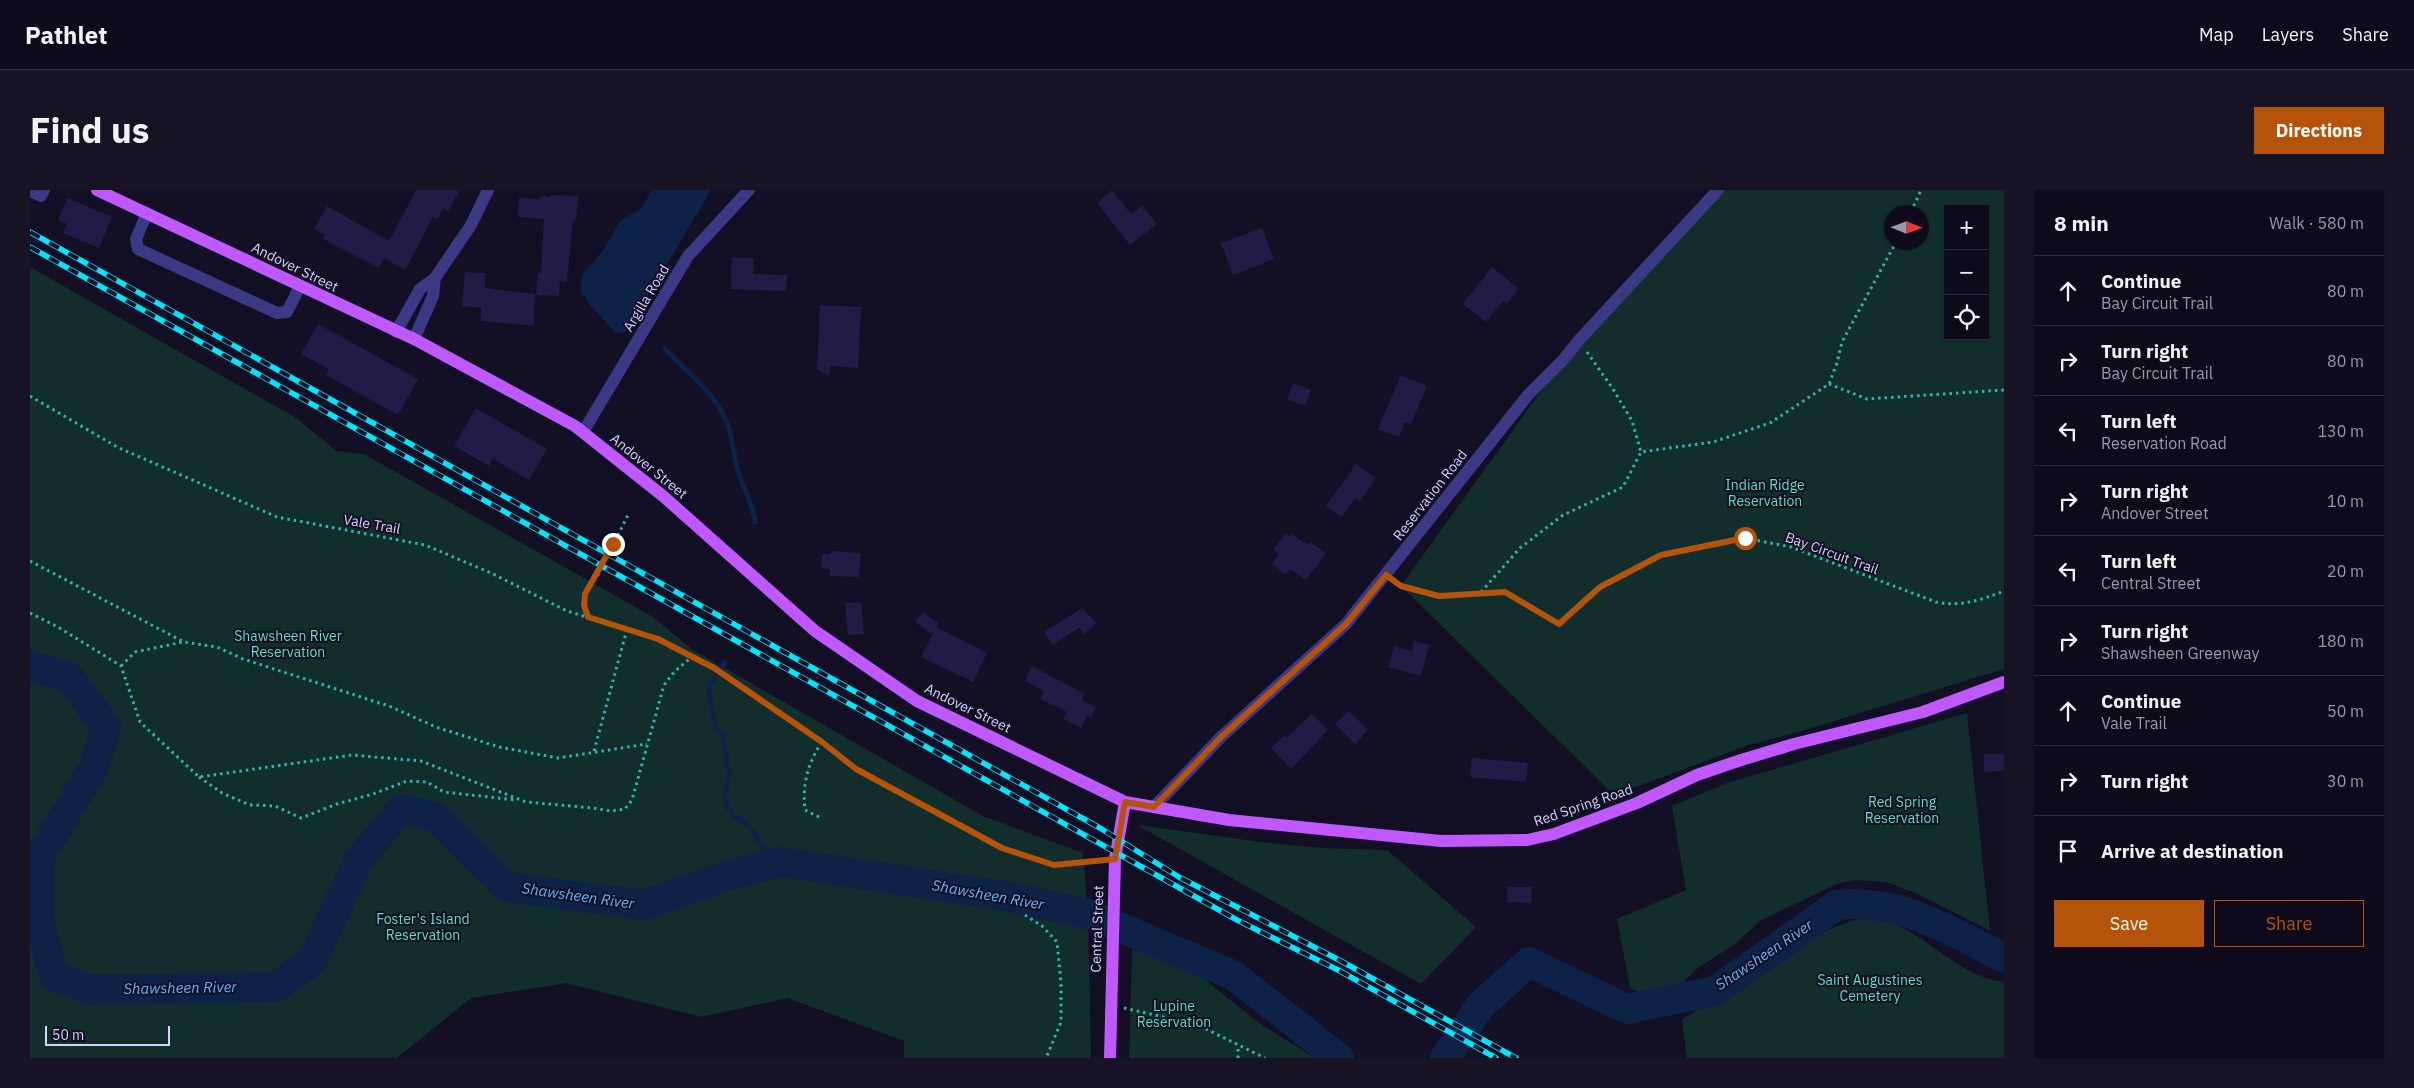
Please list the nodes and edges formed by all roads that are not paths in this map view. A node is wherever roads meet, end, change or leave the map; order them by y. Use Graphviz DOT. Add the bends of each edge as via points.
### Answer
graph roads {
  1 [pos="44,190"];
  2 [pos="97,190"];
  3 [pos="488,190"];
  4 [pos="749,190"];
  5 [pos="1718,190"];
  6 [pos="30,191"];
  7 [pos="147,213"];
  8 [pos="435,278"];
  9 [pos="300,286"];
  10 [pos="396,332"];
  11 [pos="414,339"];
  12 [pos="584,432"];
  13 [pos="2004,682"];
  14 [pos="1125,802"];
  15 [pos="1154,807"];
  16 [pos="1110,1058"];
  1 -- 6 [label="street" via="41,196"];
  2 -- 7 [label="main road, Andover Street"];
  3 -- 8 [label="street" via="471,225"];
  4 -- 12 [label="street, Argilla Road" via="688,256"];
  5 -- 15 [label="street, Reservation Road" via="1578,340 1564,360 1528,395 1346,624 1221,737"];
  7 -- 9 [label="main road, Andover Street"];
  7 -- 9 [label="street" via="136,239 138,249 277,313 287,312"];
  8 -- 10 [label="street" via="420,290"];
  8 -- 11 [label="street" via="432,296"];
  9 -- 10 [label="main road, Andover Street"];
  10 -- 11 [label="main road, Andover Street"];
  11 -- 12 [label="main road, Andover Street"];
  12 -- 14 [label="main road, Andover Street" via="663,496 815,631 917,701"];
  13 -- 15 [label="main road, Red Spring Road" via="1923,712 1738,761 1697,775 1637,803 1554,834 1527,840 1441,841 1229,820"];
  14 -- 15 [label="main road, Andover Street"];
  14 -- 16 [label="main road, Central Street" via="1115,859"];
}
